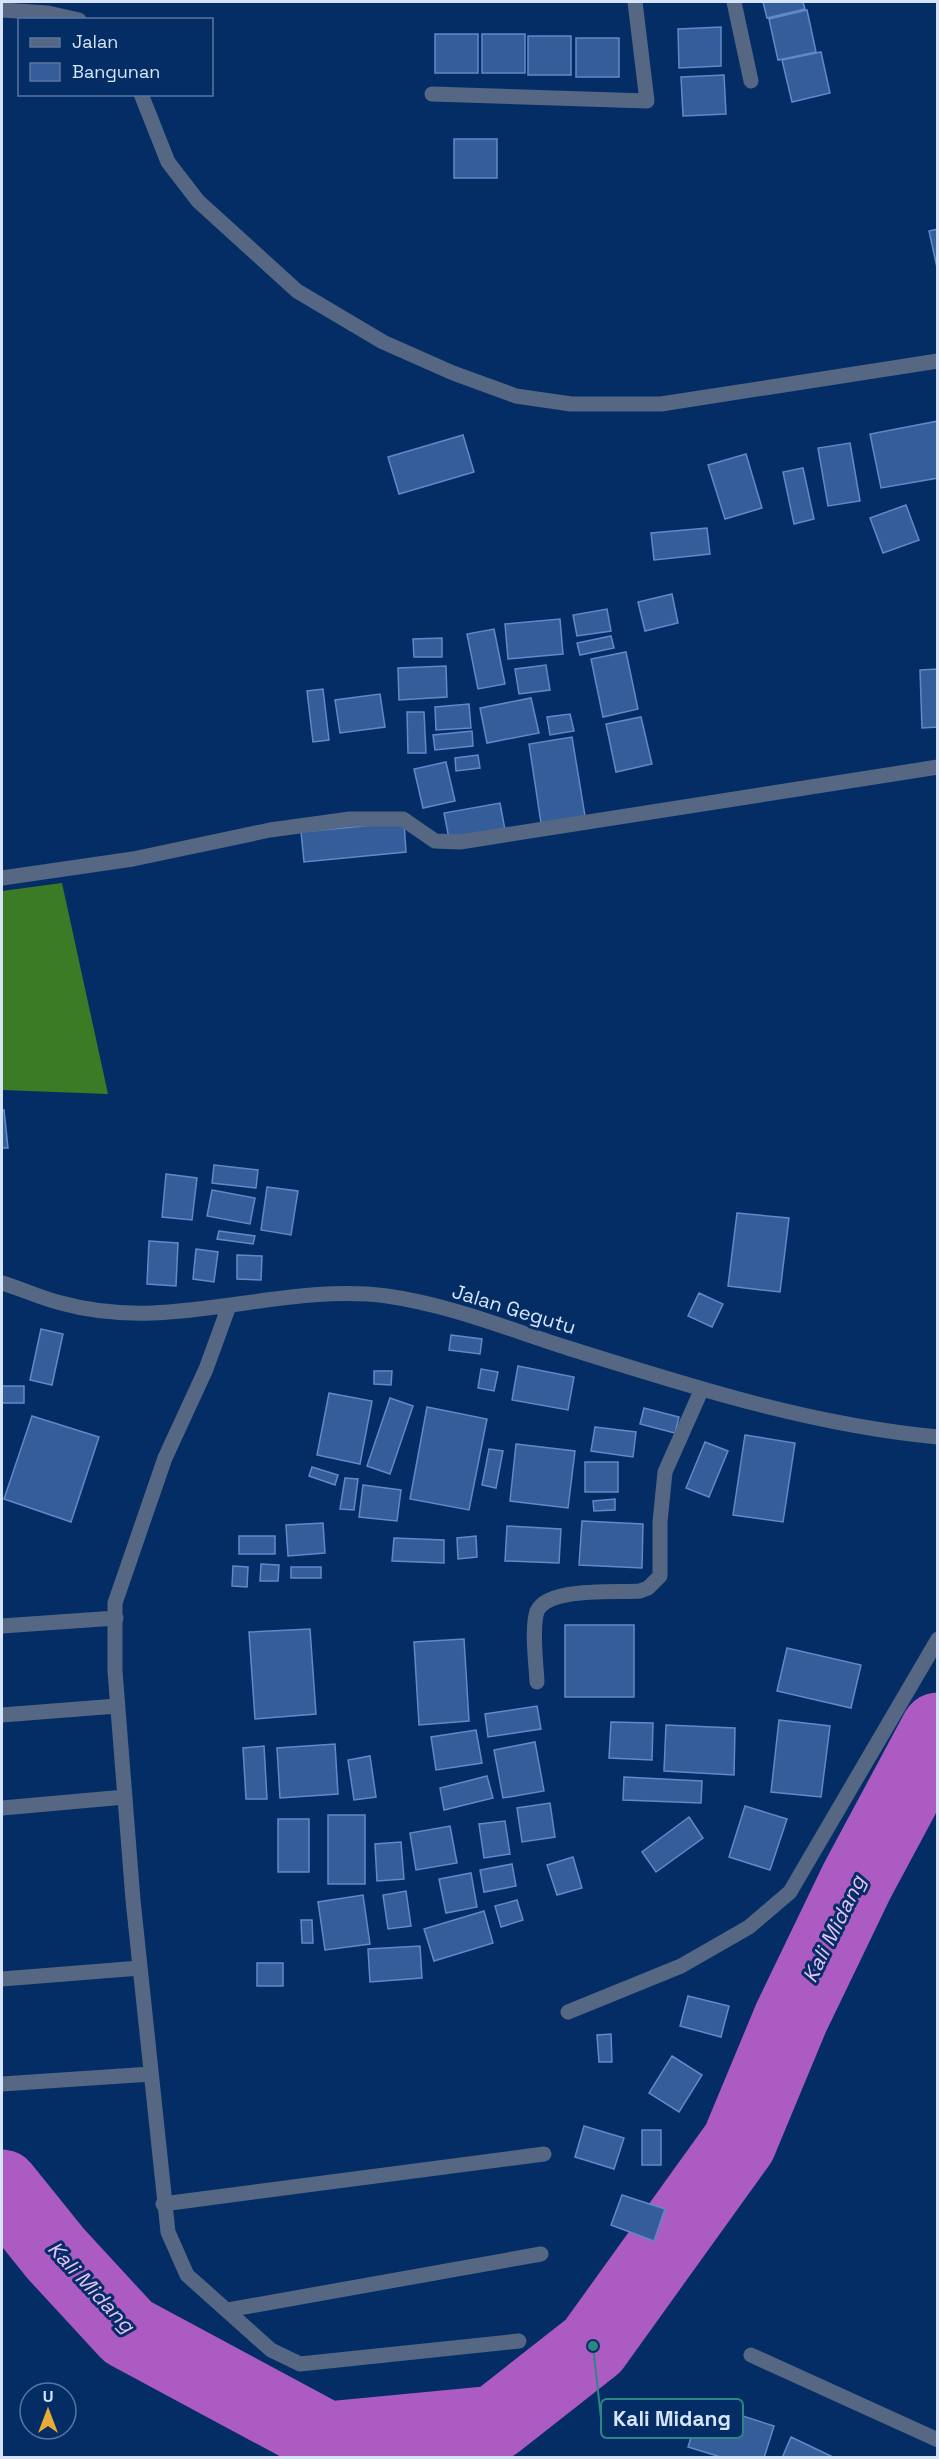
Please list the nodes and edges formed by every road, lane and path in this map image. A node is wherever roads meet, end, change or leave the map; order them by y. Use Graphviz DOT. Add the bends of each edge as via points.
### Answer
graph roads {
  1 [pos="635,2"];
  2 [pos="734,2"];
  3 [pos="2,10"];
  4 [pos="70,18"];
  5 [pos="751,81"];
  6 [pos="432,94"];
  7 [pos="142,96"];
  8 [pos="938,361"];
  9 [pos="938,767"];
  10 [pos="2,878"];
  11 [pos="2,1283"];
  12 [pos="229,1306"];
  13 [pos="701,1391"];
  14 [pos="938,1437"];
  15 [pos="116,1618"];
  16 [pos="2,1626"];
  17 [pos="938,1639"];
  18 [pos="537,1682"];
  19 [pos="117,1706"];
  20 [pos="2,1715"];
  21 [pos="125,1797"];
  22 [pos="2,1808"];
  23 [pos="140,1968"];
  24 [pos="2,1979"];
  25 [pos="568,2012"];
  26 [pos="151,2073"];
  27 [pos="2,2084"];
  28 [pos="544,2154"];
  29 [pos="163,2204"];
  30 [pos="541,2254"];
  31 [pos="228,2310"];
  32 [pos="519,2341"];
  33 [pos="751,2355"];
  34 [pos="938,2440"];
  1 -- 6 [label="street" via="647,101"];
  2 -- 5 [label="street"];
  3 -- 4 [label="street"];
  7 -- 8 [label="street" via="168,162 198,201 297,291 383,342 516,396 571,404 660,404"];
  9 -- 10 [label="street" via="460,842 435,841 403,819 350,819 270,830 133,859"];
  11 -- 12 [label="street, Jalan Gegutu" via="61,1303 110,1311 151,1313"];
  12 -- 13 [label="street, Jalan Gegutu" via="338,1294 387,1296 475,1315"];
  12 -- 15 [label="street" via="165,1458 120,1581"];
  13 -- 14 [label="street, Jalan Gegutu" via="843,1424"];
  13 -- 18 [label="street" via="665,1472 660,1576 640,1591 557,1595 543,1603 536,1614"];
  15 -- 16 [label="street"];
  15 -- 19 [label="street"];
  17 -- 25 [label="street" via="790,1892 748,1927 681,1966"];
  19 -- 20 [label="street"];
  19 -- 21 [label="street"];
  21 -- 22 [label="street"];
  21 -- 23 [label="street"];
  23 -- 24 [label="street"];
  23 -- 26 [label="street"];
  26 -- 27 [label="street"];
  26 -- 29 [label="street"];
  28 -- 29 [label="street"];
  29 -- 31 [label="street" via="168,2232 187,2275"];
  30 -- 31 [label="street"];
  31 -- 32 [label="street" via="271,2350 300,2364"];
  33 -- 34 [label="street"];
}
